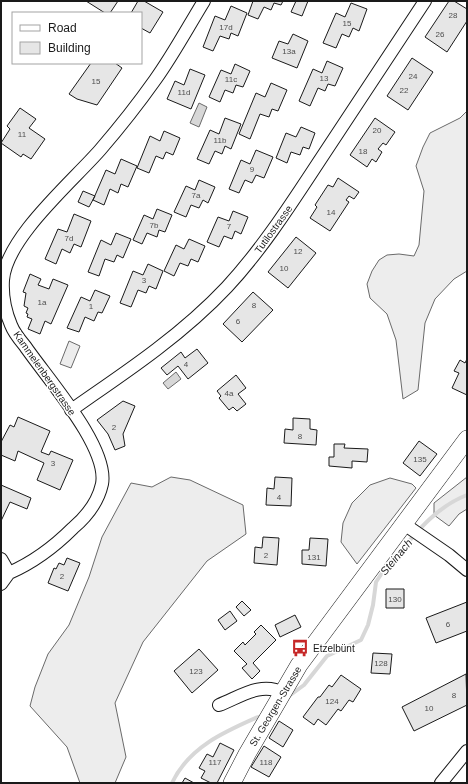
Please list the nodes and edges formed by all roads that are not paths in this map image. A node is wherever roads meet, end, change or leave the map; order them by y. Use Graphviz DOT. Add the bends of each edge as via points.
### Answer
graph roads {
  1 [pos="204,1"];
  2 [pos="425,1"];
  3 [pos="71,410"];
  4 [pos="467,439"];
  5 [pos="409,527"];
  6 [pos="1,559"];
  7 [pos="467,570"];
  8 [pos="9,573"];
  9 [pos="1,584"];
  10 [pos="282,694"];
  11 [pos="219,706"];
  12 [pos="467,751"];
  13 [pos="232,783"];
  14 [pos="441,783"];
  1 -- 3 [label="street, Kammelenbergstrasse" via="156,79 101,150 25,232 10,253 3,278 4,302 11,326"];
  2 -- 3 [label="street, Tutilostrasse" via="285,213 240,272 182,328"];
  3 -- 8 [label="street, Kammelenbergstrasse" via="98,454 102,485 89,513 80,522 24,566"];
  4 -- 5 [label="street, St. Georgen-Strasse"];
  5 -- 7 [label="street"];
  5 -- 10 [label="street, St. Georgen-Strasse" via="336,613"];
  6 -- 8 [label="street"];
  8 -- 9 [label="street"];
  10 -- 11 [label="street" via="274,688 265,688"];
  10 -- 13 [label="street, St. Georgen-Strasse"];
  12 -- 14 [label="street"];
}
